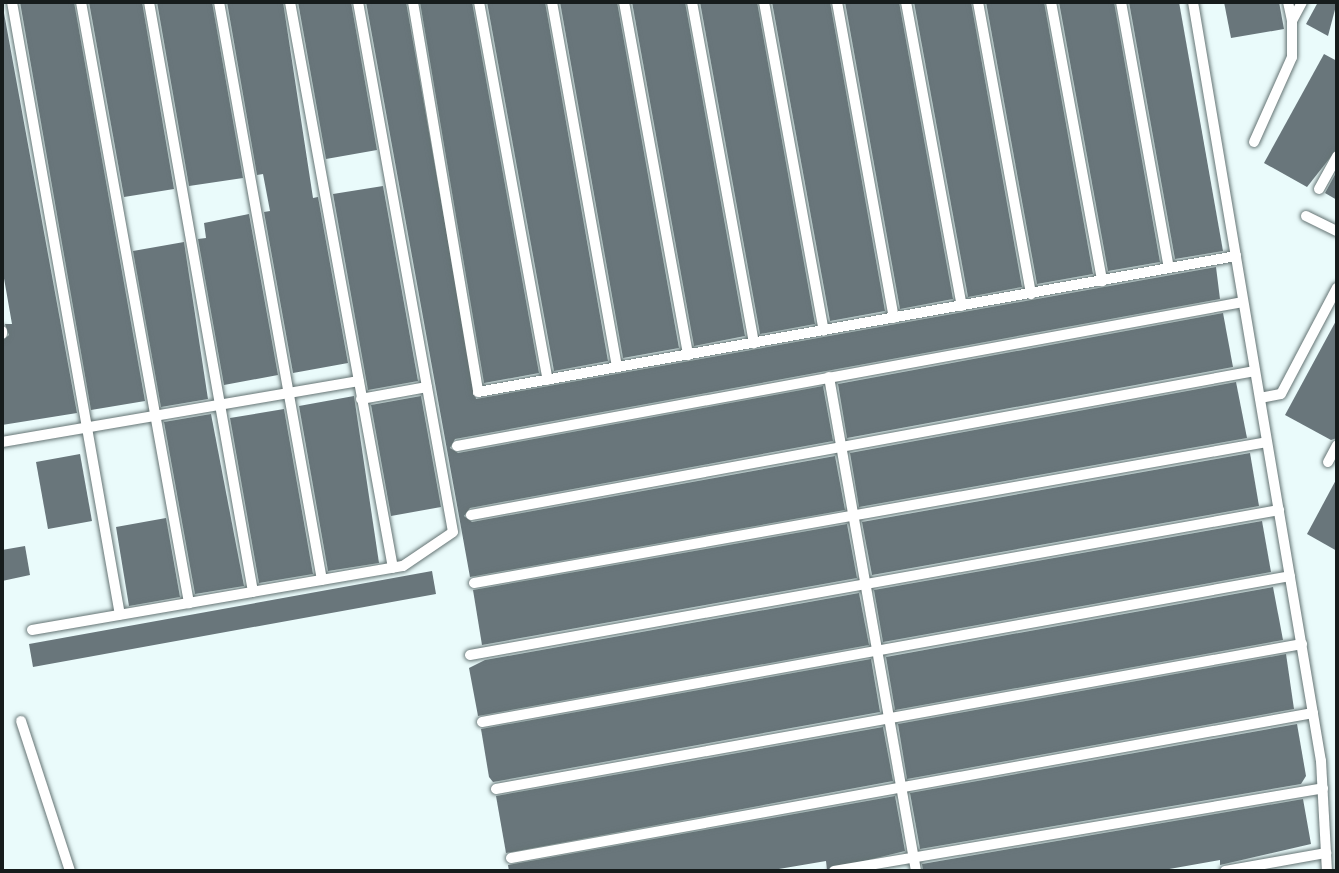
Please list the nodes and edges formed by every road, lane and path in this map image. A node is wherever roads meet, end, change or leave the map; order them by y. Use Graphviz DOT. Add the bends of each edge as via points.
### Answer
graph roads {
  1 [pos="12,2"];
  2 [pos="80,2"];
  3 [pos="149,2"];
  4 [pos="219,2"];
  5 [pos="290,2"];
  6 [pos="358,2"];
  7 [pos="412,2"];
  8 [pos="479,2"];
  9 [pos="552,2"];
  10 [pos="624,2"];
  11 [pos="692,2"];
  12 [pos="764,2"];
  13 [pos="837,2"];
  14 [pos="906,2"];
  15 [pos="978,2"];
  16 [pos="1051,2"];
  17 [pos="1121,2"];
  18 [pos="1193,2"];
  19 [pos="1288,2"];
  20 [pos="1302,2"];
  21 [pos="1292,21"];
  22 [pos="1254,142"];
  23 [pos="1337,156"];
  24 [pos="1319,189"];
  25 [pos="1306,216"];
  26 [pos="1337,230"];
  27 [pos="1236,256"];
  28 [pos="1169,268"];
  29 [pos="1102,281"];
  30 [pos="1337,288"];
  31 [pos="1031,294"];
  32 [pos="1243,302"];
  33 [pos="962,306"];
  34 [pos="894,318"];
  35 [pos="824,331"];
  36 [pos="754,343"];
  37 [pos="688,355"];
  38 [pos="617,367"];
  39 [pos="1255,371"];
  40 [pos="829,377"];
  41 [pos="548,380"];
  42 [pos="359,381"];
  43 [pos="427,387"];
  44 [pos="288,392"];
  45 [pos="1260,398"];
  46 [pos="361,399"];
  47 [pos="220,403"];
  48 [pos="155,414"];
  49 [pos="87,426"];
  50 [pos="2,442"];
  51 [pos="1267,442"];
  52 [pos="1337,445"];
  53 [pos="457,446"];
  54 [pos="841,447"];
  55 [pos="1328,462"];
  56 [pos="1279,510"];
  57 [pos="471,515"];
  58 [pos="853,515"];
  59 [pos="393,568"];
  60 [pos="1290,576"];
  61 [pos="322,580"];
  62 [pos="474,583"];
  63 [pos="865,584"];
  64 [pos="253,592"];
  65 [pos="189,603"];
  66 [pos="120,615"];
  67 [pos="32,630"];
  68 [pos="1302,644"];
  69 [pos="877,650"];
  70 [pos="470,655"];
  71 [pos="1313,713"];
  72 [pos="889,720"];
  73 [pos="21,721"];
  74 [pos="482,722"];
  75 [pos="901,784"];
  76 [pos="1323,788"];
  77 [pos="496,789"];
  78 [pos="1326,853"];
  79 [pos="913,857"];
  80 [pos="511,858"];
  81 [pos="70,871"];
  82 [pos="835,871"];
  83 [pos="916,871"];
  84 [pos="1225,871"];
  85 [pos="1327,871"];
  1 -- 49 [label="lane"];
  2 -- 48 [label="lane"];
  3 -- 47 [label="lane"];
  4 -- 44 [label="lane"];
  5 -- 42 [label="lane"];
  6 -- 43 [label="lane"];
  7 -- 41 [label="lane" via="478,392"];
  8 -- 41 [label="lane"];
  9 -- 38 [label="lane"];
  10 -- 37 [label="lane"];
  11 -- 36 [label="lane"];
  12 -- 35 [label="lane"];
  13 -- 34 [label="lane"];
  14 -- 33 [label="lane"];
  15 -- 31 [label="lane"];
  16 -- 29 [label="lane"];
  17 -- 28 [label="lane"];
  18 -- 27 [label="lane"];
  19 -- 21 [label="lane"];
  20 -- 21 [label="lane"];
  21 -- 22 [label="lane" via="1293,57"];
  23 -- 24 [label="lane"];
  25 -- 26 [label="lane"];
  27 -- 28 [label="lane"];
  27 -- 32 [label="lane"];
  28 -- 29 [label="lane"];
  29 -- 31 [label="lane"];
  30 -- 45 [label="lane" via="1281,394"];
  31 -- 33 [label="lane"];
  32 -- 39 [label="lane"];
  32 -- 40 [label="lane"];
  33 -- 34 [label="lane"];
  34 -- 35 [label="lane"];
  35 -- 36 [label="lane"];
  36 -- 37 [label="lane"];
  37 -- 38 [label="lane"];
  38 -- 41 [label="lane"];
  39 -- 45 [label="lane"];
  39 -- 54 [label="lane"];
  40 -- 53 [label="lane"];
  40 -- 54 [label="lane"];
  42 -- 44 [label="lane"];
  42 -- 46 [label="lane"];
  43 -- 46 [label="lane"];
  43 -- 59 [label="lane" via="453,532"];
  44 -- 47 [label="lane"];
  44 -- 61 [label="lane"];
  45 -- 51 [label="lane"];
  46 -- 59 [label="lane"];
  47 -- 48 [label="lane"];
  47 -- 64 [label="lane"];
  48 -- 49 [label="lane"];
  48 -- 65 [label="lane"];
  49 -- 50 [label="lane"];
  49 -- 66 [label="lane"];
  51 -- 56 [label="lane"];
  51 -- 58 [label="lane"];
  52 -- 55 [label="lane"];
  54 -- 57 [label="lane"];
  54 -- 58 [label="lane"];
  56 -- 60 [label="lane"];
  56 -- 63 [label="lane"];
  58 -- 62 [label="lane"];
  58 -- 63 [label="lane"];
  59 -- 61 [label="lane"];
  60 -- 68 [label="lane"];
  60 -- 69 [label="lane"];
  61 -- 64 [label="lane"];
  63 -- 69 [label="lane"];
  63 -- 70 [label="lane"];
  64 -- 65 [label="lane"];
  65 -- 66 [label="lane"];
  66 -- 67 [label="lane"];
  68 -- 71 [label="lane"];
  68 -- 72 [label="lane"];
  69 -- 72 [label="lane"];
  69 -- 74 [label="lane"];
  71 -- 75 [label="lane"];
  71 -- 76 [label="lane"];
  72 -- 75 [label="lane"];
  72 -- 77 [label="lane"];
  73 -- 81 [label="lane"];
  75 -- 79 [label="lane"];
  75 -- 80 [label="lane"];
  76 -- 78 [label="lane"];
  76 -- 79 [label="lane"];
  78 -- 84 [label="lane"];
  78 -- 85 [label="lane"];
  79 -- 82 [label="lane"];
  79 -- 83 [label="lane"];
}
